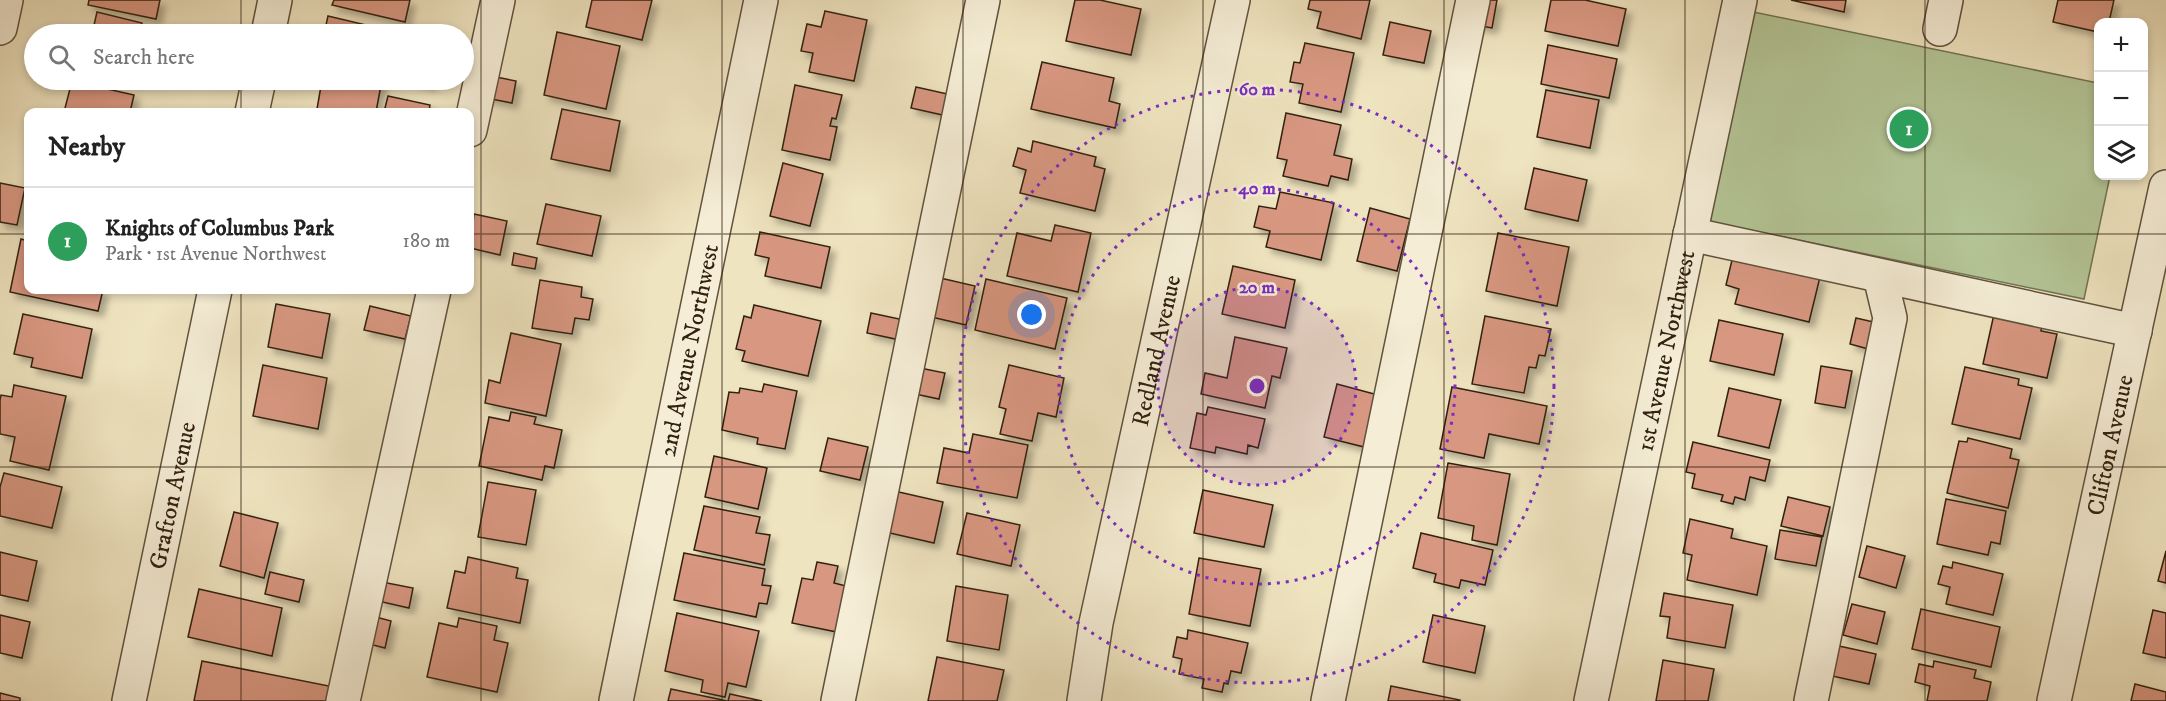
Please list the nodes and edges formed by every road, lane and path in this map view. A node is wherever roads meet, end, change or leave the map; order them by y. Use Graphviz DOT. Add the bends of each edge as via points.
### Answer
graph roads {
  1 [pos="6,0"];
  2 [pos="275,0"];
  3 [pos="498,0"];
  4 [pos="761,0"];
  5 [pos="983,0"];
  6 [pos="1233,0"];
  7 [pos="1473,0"];
  8 [pos="1740,0"];
  9 [pos="270,24"];
  10 [pos="0,28"];
  11 [pos="257,90"];
  12 [pos="253,108"];
  13 [pos="474,111"];
  14 [pos="2166,187"];
  15 [pos="1690,234"];
  16 [pos="1880,276"];
  17 [pos="214,294"];
  18 [pos="433,294"];
  19 [pos="2135,331"];
  20 [pos="129,701"];
  21 [pos="343,701"];
  22 [pos="616,701"];
  23 [pos="838,701"];
  24 [pos="1084,701"];
  25 [pos="1329,701"];
  26 [pos="1591,701"];
  27 [pos="1811,701"];
  28 [pos="2054,701"];
  1 -- 10 [label="street"];
  2 -- 9 [label="street"];
  3 -- 13 [label="street"];
  4 -- 22 [label="street, 2nd Avenue Northwest"];
  5 -- 23 [label="street"];
  6 -- 24 [label="street, Redland Avenue" via="1096,623"];
  7 -- 25 [label="street"];
  8 -- 15 [label="street, 1st Avenue Northwest"];
  11 -- 12 [label="street"];
  14 -- 19 [label="street, Clifton Avenue"];
  15 -- 16 [label="street"];
  15 -- 26 [label="street, 1st Avenue Northwest"];
  16 -- 19 [label="street"];
  16 -- 27 [label="street" via="1890,318"];
  17 -- 20 [label="street, Grafton Avenue"];
  18 -- 21 [label="street"];
  19 -- 28 [label="street, Clifton Avenue"];
}
